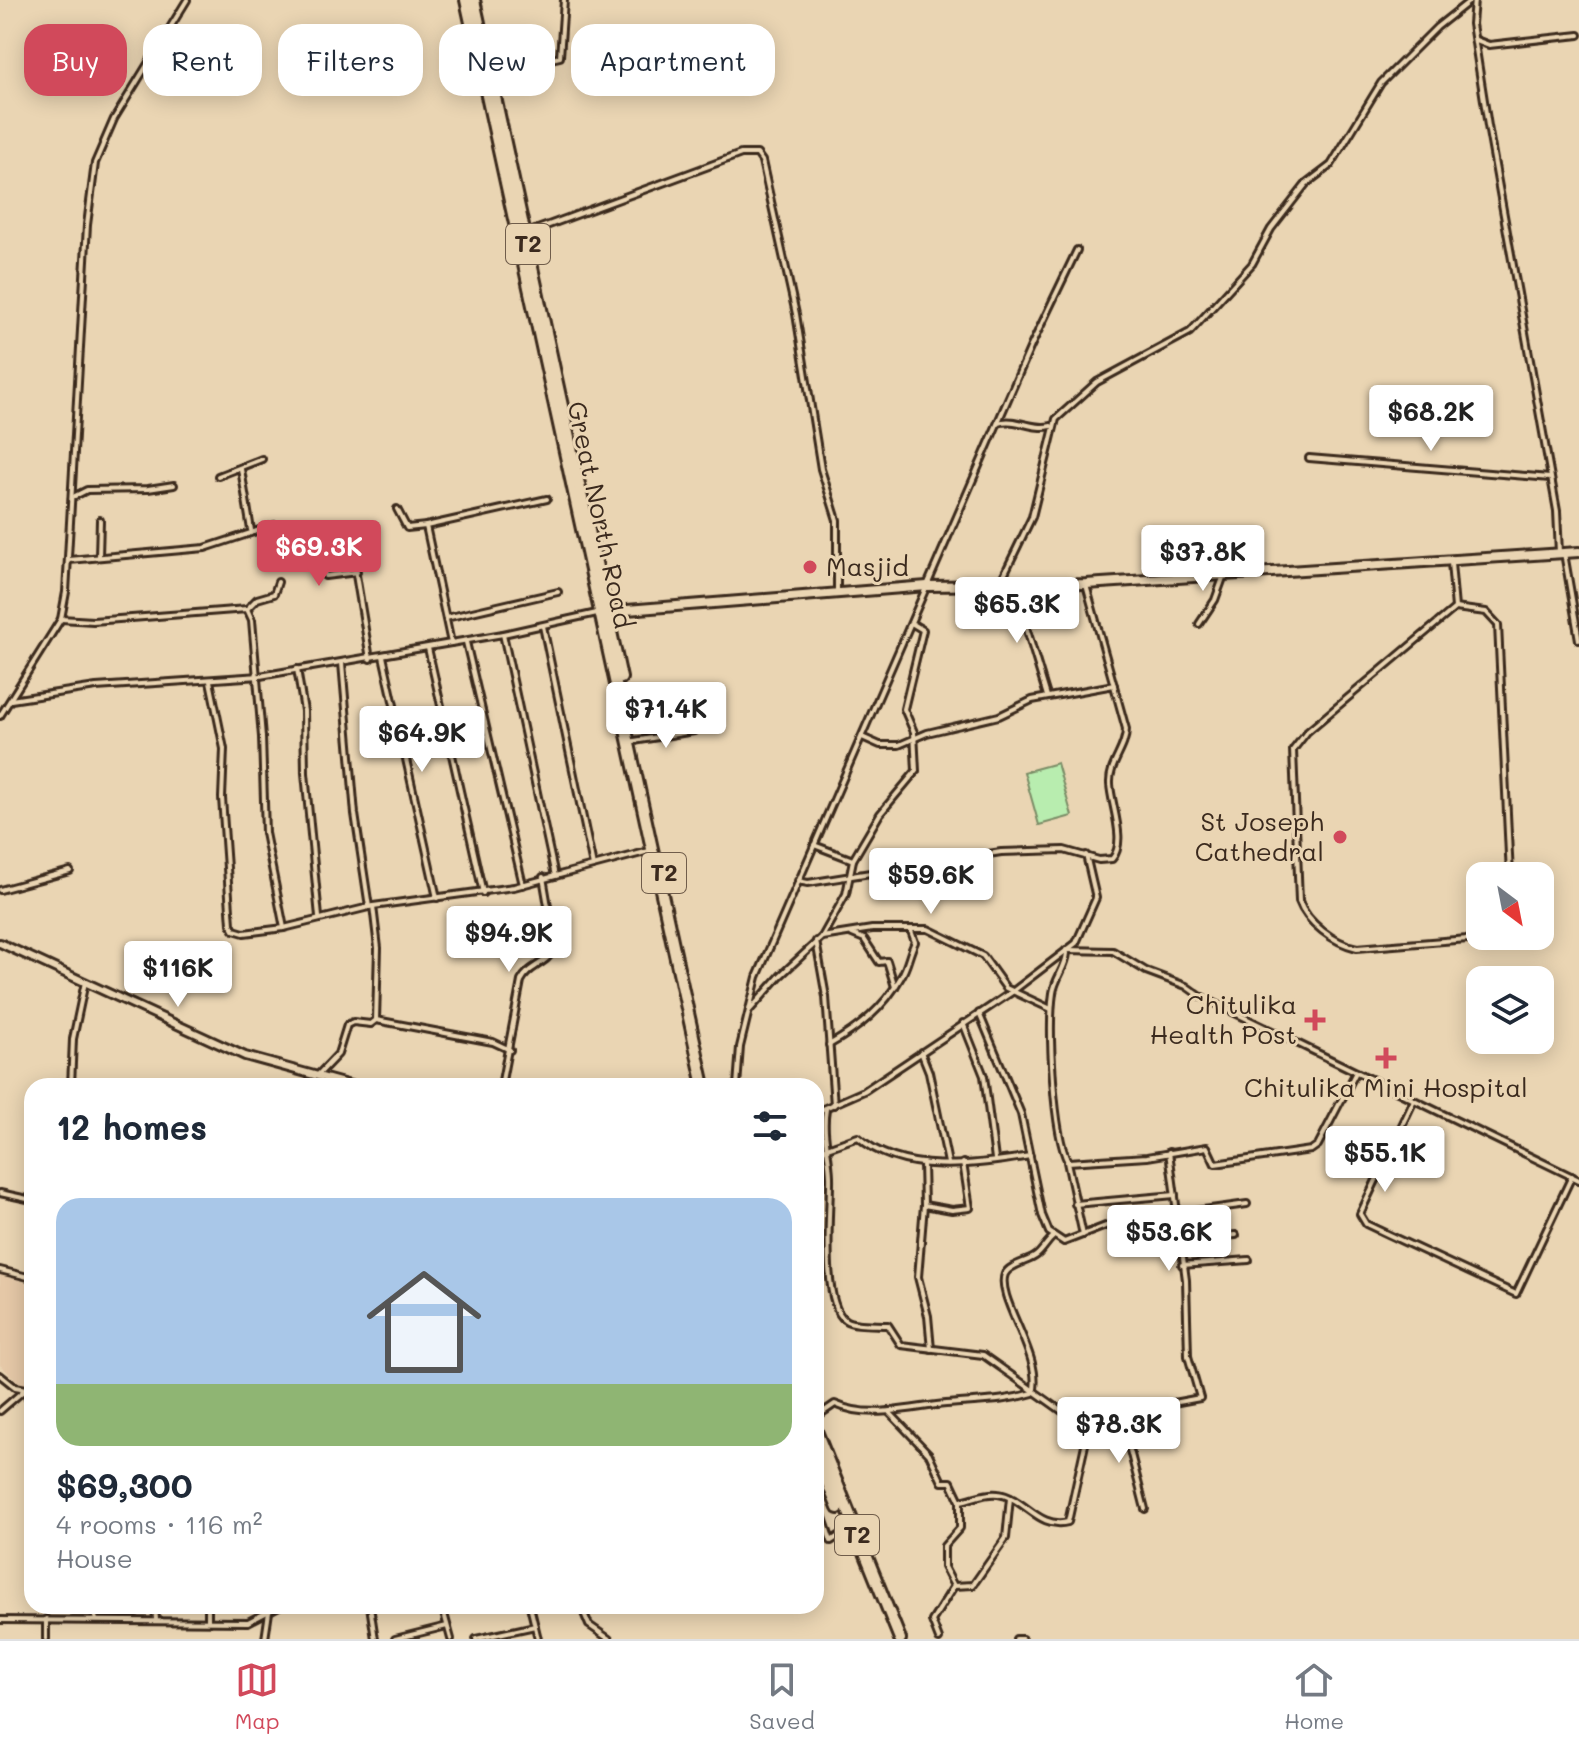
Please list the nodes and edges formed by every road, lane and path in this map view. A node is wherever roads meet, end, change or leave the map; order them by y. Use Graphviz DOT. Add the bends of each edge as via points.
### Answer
graph roads {
  1 [pos="187,0"];
  2 [pos="466,0"];
  3 [pos="474,0"];
  4 [pos="564,0"];
  5 [pos="1472,0"];
  6 [pos="479,24"];
  7 [pos="1579,35"];
  8 [pos="1475,39"];
  9 [pos="555,61"];
  10 [pos="494,96"];
  11 [pos="506,165"];
  12 [pos="521,234"];
  13 [pos="1077,250"];
  14 [pos="998,423"];
  15 [pos="1053,424"];
  16 [pos="1309,458"];
  17 [pos="262,459"];
  18 [pos="241,469"];
  19 [pos="218,476"];
  20 [pos="1550,478"];
  21 [pos="174,485"];
  22 [pos="73,498"];
  23 [pos="547,499"];
  24 [pos="397,509"];
  25 [pos="100,520"];
  26 [pos="426,526"];
  27 [pos="251,531"];
  28 [pos="290,532"];
  29 [pos="349,533"];
  30 [pos="320,549"];
  31 [pos="1579,552"];
  32 [pos="1562,553"];
  33 [pos="99,556"];
  34 [pos="69,560"];
  35 [pos="1451,562"];
  36 [pos="357,572"];
  37 [pos="1224,573"];
  38 [pos="278,582"];
  39 [pos="1013,584"];
  40 [pos="1086,584"];
  41 [pos="927,586"];
  42 [pos="998,586"];
  43 [pos="558,592"];
  44 [pos="837,596"];
  45 [pos="1455,608"];
  46 [pos="247,609"];
  47 [pos="603,612"];
  48 [pos="446,618"];
  49 [pos="61,619"];
  50 [pos="913,624"];
  51 [pos="1199,624"];
  52 [pos="543,626"];
  53 [pos="503,634"];
  54 [pos="1579,640"];
  55 [pos="466,641"];
  56 [pos="451,643"];
  57 [pos="428,648"];
  58 [pos="383,656"];
  59 [pos="370,659"];
  60 [pos="342,663"];
  61 [pos="297,669"];
  62 [pos="257,676"];
  63 [pos="210,681"];
  64 [pos="1114,685"];
  65 [pos="1047,696"];
  66 [pos="11,700"];
  67 [pos="0,716"];
  68 [pos="694,731"];
  69 [pos="862,737"];
  70 [pos="913,737"];
  71 [pos="634,741"];
  72 [pos="813,845"];
  73 [pos="653,850"];
  74 [pos="1086,854"];
  75 [pos="853,860"];
  76 [pos="1509,862"];
  77 [pos="593,866"];
  78 [pos="70,871"];
  79 [pos="555,876"];
  80 [pos="849,876"];
  81 [pos="543,877"];
  82 [pos="798,881"];
  83 [pos="523,885"];
  84 [pos="0,890"];
  85 [pos="483,893"];
  86 [pos="437,898"];
  87 [pos="371,906"];
  88 [pos="319,917"];
  89 [pos="284,928"];
  90 [pos="911,931"];
  91 [pos="846,933"];
  92 [pos="822,937"];
  93 [pos="1466,939"];
  94 [pos="816,941"];
  95 [pos="0,943"];
  96 [pos="1067,952"];
  97 [pos="85,982"];
  98 [pos="895,987"];
  99 [pos="1012,992"];
  100 [pos="1051,1009"];
  101 [pos="749,1011"];
  102 [pos="979,1013"];
  103 [pos="376,1020"];
  104 [pos="963,1023"];
  105 [pos="829,1045"];
  106 [pos="510,1050"];
  107 [pos="921,1052"];
  108 [pos="1357,1071"];
  109 [pos="71,1078"];
  110 [pos="316,1078"];
  111 [pos="503,1078"];
  112 [pos="702,1078"];
  113 [pos="708,1078"];
  114 [pos="738,1078"];
  115 [pos="1414,1100"];
  116 [pos="835,1106"];
  117 [pos="826,1109"];
  118 [pos="824,1122"];
  119 [pos="824,1133"];
  120 [pos="827,1149"];
  121 [pos="824,1150"];
  122 [pos="1169,1152"];
  123 [pos="1031,1156"];
  124 [pos="1067,1159"];
  125 [pos="995,1160"];
  126 [pos="923,1163"];
  127 [pos="948,1163"];
  128 [pos="963,1163"];
  129 [pos="1572,1176"];
  130 [pos="1579,1180"];
  131 [pos="0,1193"];
  132 [pos="1175,1195"];
  133 [pos="24,1198"];
  134 [pos="1075,1204"];
  135 [pos="1247,1204"];
  136 [pos="924,1205"];
  137 [pos="1178,1213"];
  138 [pos="1236,1235"];
  139 [pos="1083,1236"];
  140 [pos="1053,1237"];
  141 [pos="1182,1239"];
  142 [pos="1249,1260"];
  143 [pos="1182,1265"];
  144 [pos="0,1270"];
  145 [pos="24,1276"];
  146 [pos="931,1349"];
  147 [pos="0,1375"];
  148 [pos="22,1390"];
  149 [pos="24,1393"];
  150 [pos="1033,1393"];
  151 [pos="0,1411"];
  152 [pos="824,1412"];
  153 [pos="889,1412"];
  154 [pos="1121,1415"];
  155 [pos="1086,1421"];
  156 [pos="824,1451"];
  157 [pos="824,1473"];
  158 [pos="1010,1498"];
  159 [pos="960,1501"];
  160 [pos="1145,1509"];
  161 [pos="824,1520"];
  162 [pos="848,1530"];
  163 [pos="954,1586"];
  164 [pos="94,1614"];
  165 [pos="156,1614"];
  166 [pos="208,1614"];
  167 [pos="265,1614"];
  168 [pos="269,1614"];
  169 [pos="371,1614"];
  170 [pos="445,1614"];
  171 [pos="532,1614"];
  172 [pos="584,1614"];
  173 [pos="46,1619"];
  174 [pos="0,1620"];
  175 [pos="96,1620"];
  176 [pos="156,1620"];
  177 [pos="208,1621"];
  178 [pos="447,1626"];
  179 [pos="535,1626"];
  180 [pos="46,1639"];
  181 [pos="265,1639"];
  182 [pos="375,1639"];
  183 [pos="395,1639"];
  184 [pos="451,1639"];
  185 [pos="476,1639"];
  186 [pos="538,1639"];
  187 [pos="609,1639"];
  188 [pos="893,1639"];
  189 [pos="900,1639"];
  190 [pos="939,1639"];
  1 -- 22 [label="street" via="114,119 95,163"];
  2 -- 11 [label="highway, Great North Road / T2"];
  3 -- 6 [label="highway, Great North Road / T2"];
  4 -- 9 [label="street" via="560,57"];
  5 -- 8 [label="street"];
  5 -- 15 [label="street" via="1381,83 1331,165 1306,184 1252,264 1190,332 1097,382"];
  7 -- 8 [label="street" via="1489,45"];
  8 -- 20 [label="street"];
  10 -- 11 [label="highway, Great North Road / T2"];
  11 -- 12 [label="highway, Great North Road / T2"];
  12 -- 44 [label="street" via="741,154 757,154 796,314 821,469 837,520"];
  12 -- 47 [label="highway, Great North Road / T2"];
  13 -- 14 [label="street"];
  14 -- 15 [label="street" via="1040,428"];
  14 -- 41 [label="street"];
  15 -- 42 [label="street" via="1032,517"];
  16 -- 20 [label="street"];
  17 -- 18 [label="street"];
  18 -- 19 [label="street"];
  18 -- 27 [label="street"];
  20 -- 32 [label="street"];
  21 -- 22 [label="street" via="87,490"];
  22 -- 34 [label="street"];
  23 -- 26 [label="street"];
  24 -- 26 [label="street" via="407,528"];
  25 -- 33 [label="street"];
  26 -- 48 [label="street"];
  27 -- 28 [label="street" via="275,525"];
  27 -- 33 [label="street" via="205,548"];
  29 -- 36 [label="street"];
  30 -- 36 [label="street" via="325,576"];
  31 -- 32 [label="main road"];
  32 -- 35 [label="main road"];
  32 -- 54 [label="street"];
  33 -- 34 [label="street"];
  34 -- 49 [label="street"];
  35 -- 37 [label="main road"];
  35 -- 45 [label="street"];
  36 -- 59 [label="street"];
  37 -- 40 [label="main road"];
  37 -- 51 [label="street"];
  38 -- 46 [label="street" via="274,594"];
  39 -- 40 [label="main road"];
  39 -- 42 [label="main road"];
  39 -- 65 [label="street"];
  40 -- 64 [label="street"];
  41 -- 42 [label="main road"];
  41 -- 44 [label="main road"];
  41 -- 50 [label="street"];
  43 -- 48 [label="street"];
  44 -- 47 [label="main road"];
  45 -- 76 [label="street" via="1486,612 1498,625"];
  45 -- 93 [label="street" via="1307,732 1293,750 1299,901 1306,916 1335,939 1357,948"];
  46 -- 49 [label="street"];
  46 -- 62 [label="street"];
  47 -- 52 [label="street"];
  47 -- 71 [label="highway, Great North Road / T2"];
  47 -- 73 [label="highway, Great North Road / T2"];
  48 -- 56 [label="street"];
  49 -- 66 [label="street"];
  50 -- 69 [label="street"];
  50 -- 70 [label="street" via="923,628 904,709"];
  52 -- 53 [label="street"];
  52 -- 77 [label="street"];
  53 -- 55 [label="street"];
  53 -- 79 [label="street"];
  55 -- 56 [label="street"];
  55 -- 83 [label="street"];
  56 -- 57 [label="street"];
  57 -- 58 [label="street"];
  57 -- 85 [label="street"];
  58 -- 59 [label="street"];
  58 -- 86 [label="street"];
  59 -- 60 [label="street"];
  60 -- 61 [label="street"];
  60 -- 87 [label="street" via="355,814"];
  61 -- 62 [label="street"];
  61 -- 88 [label="street"];
  62 -- 63 [label="street"];
  62 -- 89 [label="street" via="265,833"];
  63 -- 66 [label="street" via="96,687"];
  63 -- 89 [label="street" via="224,749 231,924 244,933"];
  64 -- 65 [label="street"];
  64 -- 74 [label="street" via="1126,729 1110,775 1118,850 1107,862"];
  65 -- 70 [label="street" via="999,716"];
  66 -- 67 [label="street"];
  68 -- 71 [label="street"];
  69 -- 70 [label="street" via="891,746"];
  69 -- 72 [label="street"];
  70 -- 75 [label="street" via="916,771 880,814"];
  71 -- 113 [label="highway, Great North Road / T2"];
  72 -- 75 [label="street"];
  72 -- 82 [label="street"];
  73 -- 77 [label="street"];
  73 -- 112 [label="highway, Great North Road / T2"];
  74 -- 80 [label="street" via="1001,852"];
  74 -- 96 [label="street" via="1095,905"];
  75 -- 80 [label="street"];
  77 -- 79 [label="street"];
  78 -- 84 [label="street"];
  79 -- 81 [label="street"];
  80 -- 82 [label="street"];
  80 -- 92 [label="street"];
  81 -- 83 [label="street"];
  81 -- 106 [label="street" via="555,947 544,964 521,981"];
  82 -- 101 [label="street" via="757,977"];
  83 -- 85 [label="street"];
  85 -- 86 [label="street"];
  86 -- 87 [label="street"];
  87 -- 88 [label="street"];
  87 -- 103 [label="street" via="378,948"];
  88 -- 89 [label="street"];
  90 -- 91 [label="street"];
  90 -- 98 [label="street" via="915,942"];
  90 -- 99 [label="street" via="928,929 983,956"];
  91 -- 92 [label="street"];
  91 -- 98 [label="street" via="859,935 879,962 887,961"];
  92 -- 94 [label="street"];
  94 -- 101 [label="street"];
  94 -- 105 [label="street"];
  95 -- 97 [label="main road"];
  96 -- 99 [label="street"];
  96 -- 100 [label="street"];
  96 -- 108 [label="street" via="1113,951"];
  97 -- 109 [label="street"];
  97 -- 110 [label="main road" via="245,1056"];
  98 -- 105 [label="street" via="869,1018"];
  99 -- 100 [label="street"];
  99 -- 102 [label="street"];
  100 -- 124 [label="street" via="1054,1082"];
  101 -- 114 [label="street"];
  102 -- 104 [label="street"];
  102 -- 123 [label="street" via="1014,1094"];
  103 -- 106 [label="street" via="493,1042"];
  103 -- 110 [label="street" via="347,1025 338,1054"];
  104 -- 107 [label="street"];
  104 -- 125 [label="street" via="984,1076"];
  105 -- 116 [label="street"];
  106 -- 111 [label="street"];
  107 -- 116 [label="street"];
  107 -- 127 [label="street"];
  108 -- 115 [label="street"];
  108 -- 122 [label="street" via="1315,1148 1215,1164 1207,1147"];
  115 -- 129 [label="street"];
  115 -- 129 [label="street" via="1360,1214 1376,1229 1516,1294"];
  116 -- 117 [label="street"];
  117 -- 118 [label="street"];
  119 -- 120 [label="street"];
  120 -- 121 [label="street"];
  120 -- 126 [label="street" via="858,1137 891,1159"];
  120 -- 146 [label="street" via="832,1284 838,1311 850,1323 888,1325 901,1345"];
  122 -- 124 [label="street" via="1099,1162"];
  122 -- 132 [label="street"];
  123 -- 125 [label="street"];
  123 -- 140 [label="street" via="1042,1215"];
  124 -- 134 [label="street"];
  125 -- 128 [label="street"];
  126 -- 127 [label="street"];
  126 -- 136 [label="street"];
  127 -- 128 [label="street"];
  128 -- 136 [label="street" via="970,1208"];
  129 -- 130 [label="street"];
  131 -- 133 [label="street"];
  132 -- 134 [label="street"];
  132 -- 137 [label="street"];
  134 -- 139 [label="street"];
  135 -- 137 [label="street"];
  136 -- 146 [label="street" via="918,1277"];
  137 -- 139 [label="street" via="1116,1222"];
  137 -- 141 [label="street"];
  138 -- 141 [label="street"];
  139 -- 140 [label="street" via="1064,1242"];
  140 -- 150 [label="street" via="1005,1278 1006,1296 1029,1351"];
  141 -- 143 [label="street"];
  142 -- 143 [label="street"];
  143 -- 154 [label="street" via="1188,1356 1200,1398"];
  144 -- 145 [label="street"];
  146 -- 150 [label="street" via="983,1355"];
  147 -- 148 [label="street"];
  148 -- 149 [label="street"];
  148 -- 151 [label="street"];
  150 -- 153 [label="street" via="1002,1402"];
  150 -- 155 [label="street" via="1070,1418"];
  152 -- 153 [label="street" via="835,1404 850,1411"];
  153 -- 159 [label="street" via="929,1454 942,1482 953,1485"];
  154 -- 155 [label="street"];
  154 -- 160 [label="street"];
  155 -- 158 [label="street" via="1068,1522 1044,1519"];
  156 -- 189 [label="highway, T2"];
  157 -- 162 [label="highway, T2"];
  158 -- 159 [label="street" via="996,1494"];
  158 -- 163 [label="street" via="1008,1533 1002,1544 974,1583"];
  159 -- 163 [label="street" via="960,1528 944,1546 944,1567"];
  161 -- 162 [label="street" via="831,1541"];
  162 -- 188 [label="highway, T2"];
  163 -- 190 [label="street" via="932,1621"];
  164 -- 175 [label="street"];
  165 -- 176 [label="street"];
  166 -- 177 [label="street"];
  167 -- 177 [label="street" via="248,1622"];
  168 -- 181 [label="street"];
  169 -- 182 [label="street"];
  170 -- 178 [label="street"];
  171 -- 179 [label="street"];
  172 -- 187 [label="street" via="589,1625"];
  173 -- 174 [label="street"];
  173 -- 175 [label="street"];
  173 -- 180 [label="street"];
  175 -- 176 [label="street"];
  176 -- 177 [label="street"];
  178 -- 183 [label="street"];
  178 -- 184 [label="street"];
  179 -- 185 [label="street"];
  179 -- 186 [label="street"];
}
